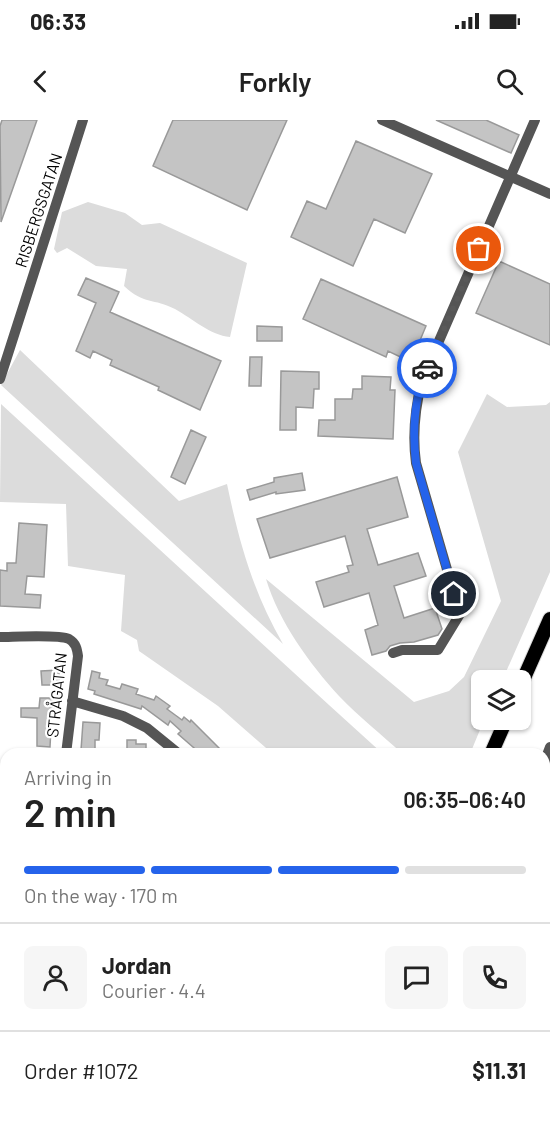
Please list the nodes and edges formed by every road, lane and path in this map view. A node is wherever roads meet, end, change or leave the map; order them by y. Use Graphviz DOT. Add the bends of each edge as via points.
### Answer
graph roads {
  1 [pos="83,120"];
  2 [pos="382,120"];
  3 [pos="535,120"];
  4 [pos="510,176"];
  5 [pos="550,194"];
  6 [pos="0,379"];
  7 [pos="550,620"];
  8 [pos="0,637"];
  9 [pos="393,653"];
  10 [pos="528,670"];
  11 [pos="72,701"];
  12 [pos="502,730"];
  13 [pos="67,748"];
  14 [pos="172,748"];
  15 [pos="494,748"];
  1 -- 6 [label="street, RISBERGSGATAN"];
  2 -- 4 [label="street"];
  3 -- 4 [label="street"];
  4 -- 5 [label="street"];
  4 -- 9 [label="street" via="422,380 415,406 416,463 460,614 438,650"];
  7 -- 10 [label="main road"];
  8 -- 11 [label="street, STRÅGATAN" via="69,639 78,656"];
  11 -- 13 [label="street, STRÅGATAN"];
  11 -- 14 [label="street" via="131,720"];
  12 -- 15 [label="main road"];
}
